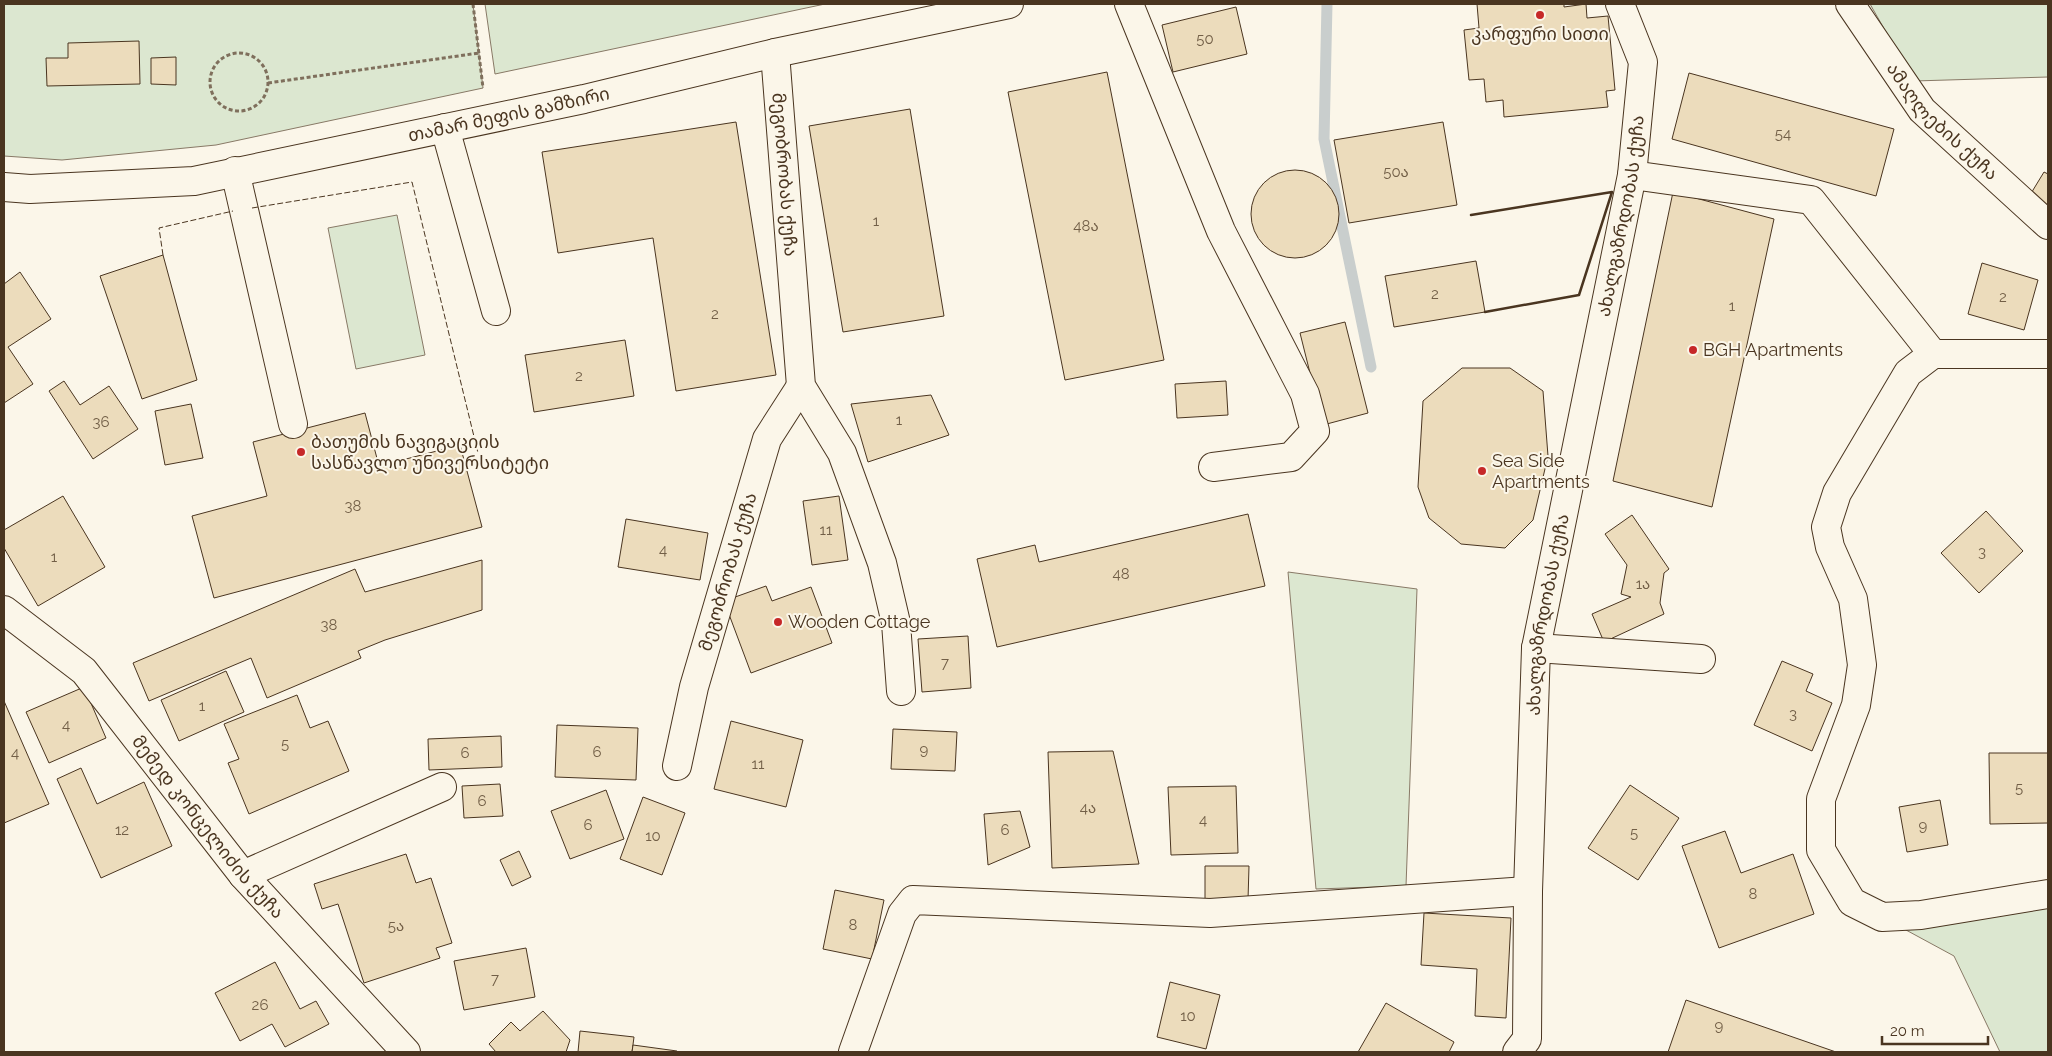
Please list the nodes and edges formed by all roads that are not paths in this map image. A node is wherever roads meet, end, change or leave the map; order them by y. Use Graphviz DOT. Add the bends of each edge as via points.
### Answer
graph roads {
  1 [pos="1009,4"];
  2 [pos="1129,4"];
  3 [pos="1620,4"];
  4 [pos="1850,4"];
  5 [pos="775,54"];
  6 [pos="445,128"];
  7 [pos="234,171"];
  8 [pos="1632,175"];
  9 [pos="4,187"];
  10 [pos="2048,225"];
  11 [pos="496,311"];
  12 [pos="1933,354"];
  13 [pos="2048,354"];
  14 [pos="801,386"];
  15 [pos="293,424"];
  16 [pos="1213,468"];
  17 [pos="4,610"];
  18 [pos="1536,648"];
  19 [pos="1701,659"];
  20 [pos="901,691"];
  21 [pos="677,766"];
  22 [pos="442,787"];
  23 [pos="243,875"];
  24 [pos="1528,891"];
  25 [pos="2048,894"];
  26 [pos="406,1052"];
  27 [pos="854,1052"];
  28 [pos="1517,1052"];
  1 -- 5 [label="street, თამარ მეფის გამზირი"];
  2 -- 16 [label="street" via="1221,231 1305,394 1315,431 1291,458"];
  3 -- 8 [label="street, ახალგაზრდობას ქუჩა" via="1643,62"];
  4 -- 10 [label="street, ამაღლების ქუჩა" via="1922,110"];
  5 -- 6 [label="street, თამარ მეფის გამზირი"];
  5 -- 14 [label="street, მეგობრობას ქუჩა"];
  6 -- 7 [label="street, თამარ მეფის გამზირი"];
  6 -- 11 [label="street"];
  7 -- 9 [label="street, თამარ მეფის გამზირი" via="194,181 30,189"];
  7 -- 15 [label="street"];
  8 -- 12 [label="street" via="1811,200"];
  8 -- 18 [label="street, ახალგაზრდობას ქუჩა"];
  12 -- 13 [label="street"];
  12 -- 25 [label="street" via="1908,373 1838,493 1826,527 1830,547 1853,599 1862,665 1856,705 1821,799 1821,850 1852,902 1882,917 1921,915"];
  14 -- 20 [label="street, მეგობრობას ქუჩა" via="842,453 882,563 896,623"];
  14 -- 21 [label="street, მეგობრობას ქუჩა" via="767,439 694,687"];
  17 -- 23 [label="street, მემედ კონცელიძის ქუჩა" via="84,671"];
  18 -- 19 [label="street"];
  18 -- 24 [label="street, ახალგაზრდობას ქუჩა"];
  22 -- 23 [label="street"];
  23 -- 26 [label="street, მემედ კონცელიძის ქუჩა"];
  24 -- 27 [label="street" via="1210,913 913,900 902,914"];
  24 -- 28 [label="street, ახალგაზრდობას ქუჩა" via="1527,1039"];
}
